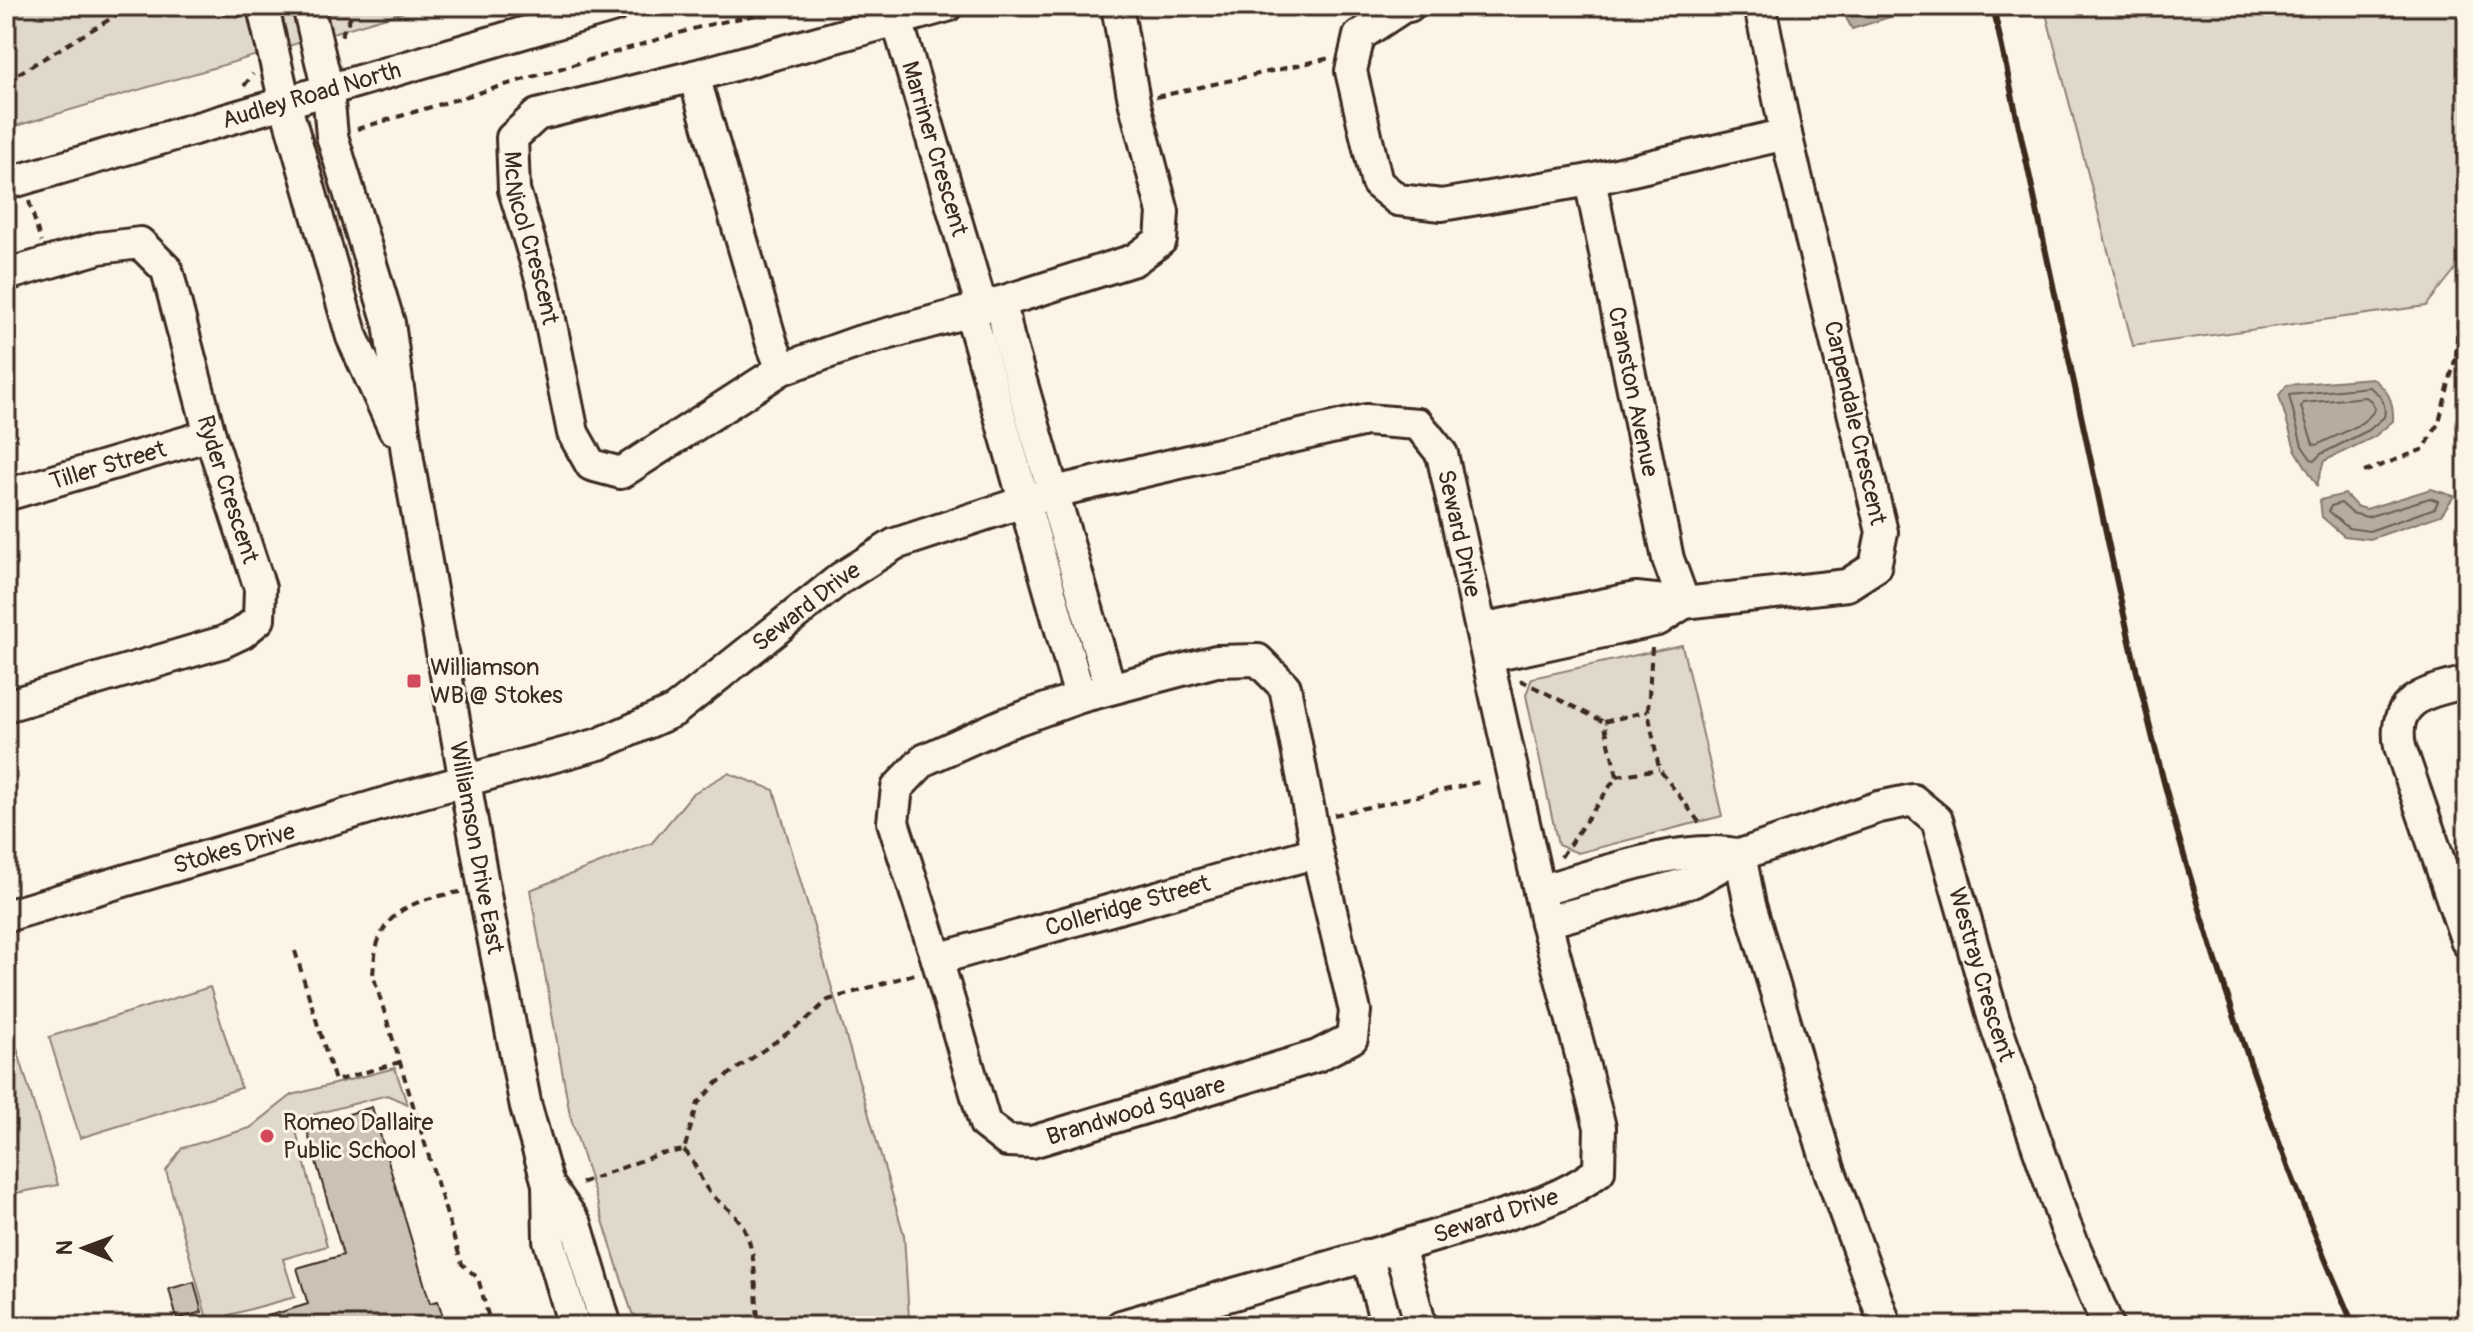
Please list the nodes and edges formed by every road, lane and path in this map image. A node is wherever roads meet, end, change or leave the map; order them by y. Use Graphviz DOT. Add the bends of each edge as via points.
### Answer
graph roads {
  1 [pos="132,6"];
  2 [pos="210,6"];
  3 [pos="308,6"];
  4 [pos="356,6"];
  5 [pos="615,6"];
  6 [pos="798,6"];
  7 [pos="947,6"];
  8 [pos="1117,6"];
  9 [pos="1409,6"];
  10 [pos="1760,6"];
  11 [pos="257,12"];
  12 [pos="897,20"];
  13 [pos="339,40"];
  14 [pos="1356,52"];
  15 [pos="694,76"];
  16 [pos="6,81"];
  17 [pos="328,91"];
  18 [pos="1134,101"];
  19 [pos="285,103"];
  20 [pos="1786,134"];
  21 [pos="332,136"];
  22 [pos="1590,180"];
  23 [pos="14,182"];
  24 [pos="48,263"];
  25 [pos="6,275"];
  26 [pos="984,307"];
  27 [pos="2467,312"];
  28 [pos="2467,354"];
  29 [pos="2456,356"];
  30 [pos="782,369"];
  31 [pos="210,435"];
  32 [pos="408,460"];
  33 [pos="2364,472"];
  34 [pos="1054,492"];
  35 [pos="6,495"];
  36 [pos="1026,502"];
  37 [pos="1684,603"];
  38 [pos="1485,643"];
  39 [pos="1652,647"];
  40 [pos="1520,680"];
  41 [pos="2467,682"];
  42 [pos="1110,688"];
  43 [pos="1080,697"];
  44 [pos="6,706"];
  45 [pos="1648,711"];
  46 [pos="1604,722"];
  47 [pos="1659,769"];
  48 [pos="1617,776"];
  49 [pos="464,781"];
  50 [pos="1484,781"];
  51 [pos="1312,819"];
  52 [pos="1702,826"];
  53 [pos="1317,852"];
  54 [pos="1740,855"];
  55 [pos="1560,859"];
  56 [pos="483,887"];
  57 [pos="1539,891"];
  58 [pos="2462,912"];
  59 [pos="6,916"];
  60 [pos="1546,922"];
  61 [pos="2467,942"];
  62 [pos="295,951"];
  63 [pos="938,963"];
  64 [pos="400,1062"];
  65 [pos="684,1150"];
  66 [pos="581,1183"];
  67 [pos="548,1184"];
  68 [pos="1399,1247"];
  69 [pos="1367,1255"];
  70 [pos="491,1326"];
  71 [pos="574,1326"];
  72 [pos="606,1326"];
  73 [pos="759,1326"];
  74 [pos="1121,1326"];
  75 [pos="1387,1326"];
  76 [pos="1421,1326"];
  77 [pos="1886,1326"];
  78 [pos="2108,1326"];
  1 -- 16 [label="path"];
  2 -- 11 [label="path" via="222,13"];
  3 -- 17 [label="street, Williamson Drive East"];
  4 -- 13 [label="path"];
  5 -- 17 [label="street, Audley Road North"];
  6 -- 21 [label="path" via="703,26"];
  7 -- 12 [label="street"];
  8 -- 18 [label="street"];
  9 -- 14 [label="street" via="1359,36"];
  10 -- 20 [label="street, Carpendale Crescent"];
  11 -- 19 [label="street, Williamson Drive East" via="264,12"];
  12 -- 15 [label="street, McNicol Crescent"];
  12 -- 26 [label="street, Marriner Crescent"];
  14 -- 18 [label="path"];
  14 -- 22 [label="street" via="1351,71 1377,183 1398,200 1442,205"];
  15 -- 30 [label="street"];
  15 -- 30 [label="street, McNicol Crescent" via="537,115 512,138 514,190 543,285 573,433 591,465 621,473"];
  17 -- 19 [label="street, Audley Road North"];
  17 -- 21 [label="street, Williamson Drive East"];
  18 -- 26 [label="street" via="1163,212 1161,240 1134,260"];
  19 -- 23 [label="street, Audley Road North"];
  19 -- 32 [label="street, Williamson Drive East" via="352,337"];
  20 -- 22 [label="street"];
  20 -- 37 [label="street, Carpendale Crescent" via="1882,532 1875,567 1847,585"];
  21 -- 32 [label="street, Williamson Drive East" via="389,323"];
  22 -- 37 [label="street, Cranston Avenue" via="1668,559"];
  23 -- 24 [label="path"];
  24 -- 25 [label="street, Ryder Crescent"];
  24 -- 31 [label="street, Ryder Crescent" via="140,243 167,270"];
  26 -- 30 [label="street, McNicol Crescent"];
  26 -- 34 [label="street, Marriner Crescent" via="1008,336"];
  26 -- 36 [label="street, Marriner Crescent"];
  27 -- 29 [label="path" via="2458,320"];
  28 -- 29 [label="path"];
  29 -- 33 [label="path" via="2439,422 2424,449"];
  31 -- 35 [label="street, Tiller Street"];
  31 -- 44 [label="street, Ryder Crescent" via="260,588 259,619 223,642"];
  32 -- 49 [label="street, Williamson Drive East"];
  34 -- 36 [label="street, Seward Drive"];
  34 -- 38 [label="street, Seward Drive" via="1366,420 1418,424 1442,454"];
  34 -- 42 [label="street, Marriner Crescent"];
  36 -- 43 [label="street, Marriner Crescent"];
  36 -- 49 [label="street, Seward Drive" via="895,544 841,578 674,711 599,744"];
  37 -- 38 [label="street, Carpendale Crescent" via="1658,620"];
  38 -- 57 [label="street, Seward Drive"];
  39 -- 45 [label="path"];
  40 -- 46 [label="path"];
  41 -- 58 [label="street" via="2415,700 2406,707 2397,731"];
  42 -- 43 [label="street, Brandwood Square"];
  42 -- 51 [label="street, Brandwood Square" via="1216,661 1258,660 1285,687"];
  43 -- 63 [label="street, Brandwood Square" via="924,760 897,788 893,822"];
  45 -- 46 [label="path"];
  45 -- 47 [label="path"];
  46 -- 48 [label="path"];
  47 -- 48 [label="path"];
  47 -- 52 [label="path"];
  48 -- 55 [label="path"];
  49 -- 56 [label="street, Williamson Drive East"];
  49 -- 59 [label="street, Stokes Drive"];
  50 -- 51 [label="path"];
  51 -- 53 [label="street, Brandwood Square"];
  53 -- 63 [label="street, Colleridge Street"];
  53 -- 63 [label="street, Brandwood Square" via="1355,1011 1352,1038 1302,1061 1032,1142 1007,1141 985,1124"];
  54 -- 57 [label="street, Westray Crescent" via="1687,852"];
  54 -- 60 [label="street, Westray Crescent" via="1692,882"];
  54 -- 77 [label="street" via="1750,905 1829,1169"];
  54 -- 78 [label="street, Westray Crescent" via="1913,800 1937,820 1994,1020 2065,1225"];
  56 -- 64 [label="path" via="413,905 393,918 379,938 373,975"];
  56 -- 67 [label="street, Williamson Drive East" via="526,1107"];
  57 -- 60 [label="street, Seward Drive"];
  58 -- 61 [label="street"];
  60 -- 68 [label="street, Seward Drive" via="1600,1127 1599,1171 1556,1198"];
  62 -- 64 [label="path" via="335,1081"];
  63 -- 65 [label="path" via="828,1000 717,1083 698,1103"];
  64 -- 70 [label="path" via="462,1264 478,1278"];
  65 -- 66 [label="path"];
  65 -- 73 [label="path" via="708,1191 739,1219 754,1252"];
  67 -- 71 [label="street, Williamson Drive East" via="549,1240"];
  67 -- 72 [label="street, Williamson Drive East" via="576,1224"];
  68 -- 69 [label="street, Seward Drive"];
  68 -- 76 [label="street"];
  69 -- 74 [label="street, Seward Drive"];
  69 -- 75 [label="street"];
}
